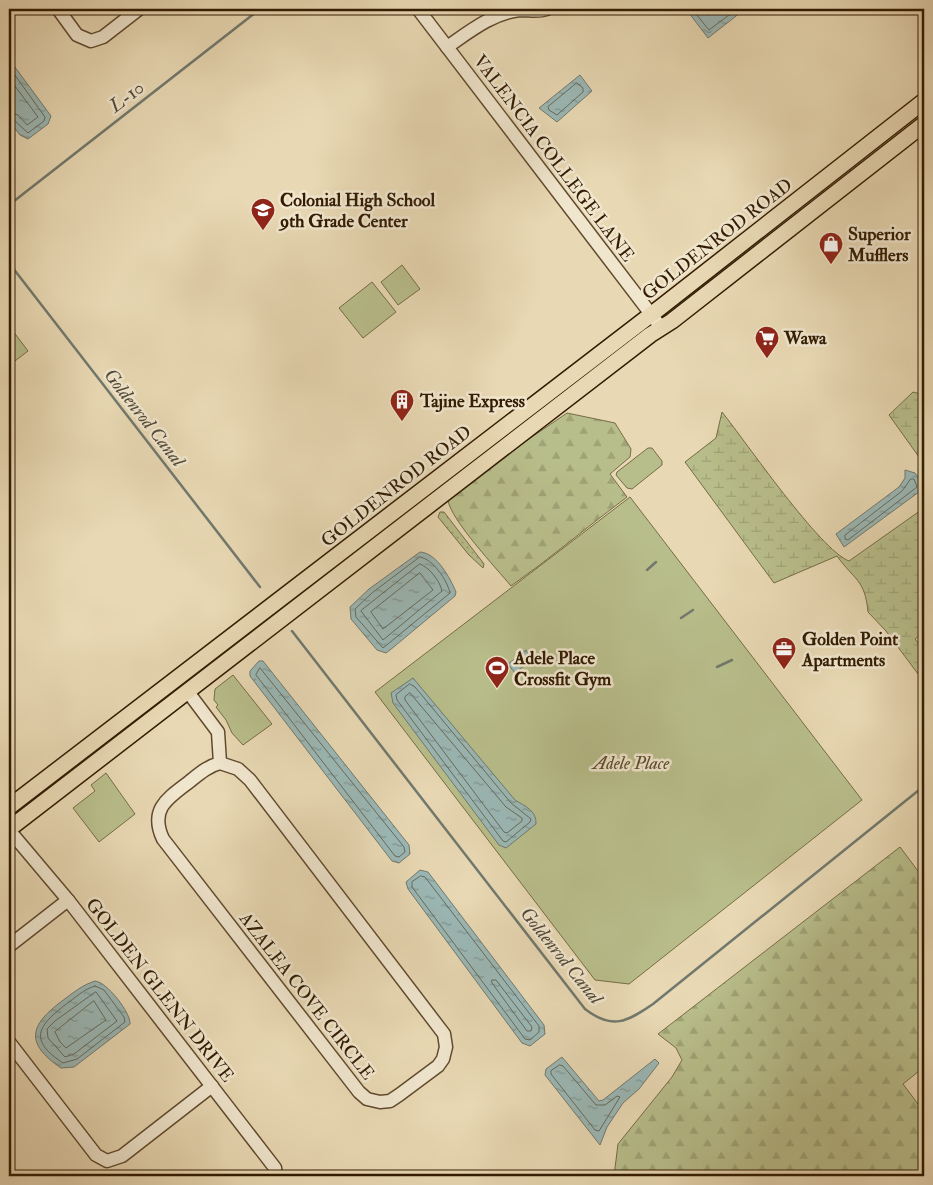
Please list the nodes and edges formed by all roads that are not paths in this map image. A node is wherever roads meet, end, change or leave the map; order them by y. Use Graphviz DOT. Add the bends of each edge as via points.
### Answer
graph roads {
  1 [pos="58,9"];
  2 [pos="139,9"];
  3 [pos="418,9"];
  4 [pos="548,9"];
  5 [pos="447,47"];
  6 [pos="924,101"];
  7 [pos="924,124"];
  8 [pos="891,127"];
  9 [pos="884,156"];
  10 [pos="651,314"];
  11 [pos="662,328"];
  12 [pos="419,491"];
  13 [pos="414,516"];
  14 [pos="201,659"];
  15 [pos="175,678"];
  16 [pos="188,692"];
  17 [pos="168,706"];
  18 [pos="220,763"];
  19 [pos="9,807"];
  20 [pos="9,830"];
  21 [pos="68,900"];
  22 [pos="9,946"];
  23 [pos="9,1042"];
  24 [pos="212,1086"];
  25 [pos="276,1176"];
  1 -- 2 [label="street" via="77,34 91,40 103,36"];
  3 -- 5 [label="street, VALENCIA COLLEGE LANE"];
  4 -- 5 [label="street" via="520,10 501,15 482,23"];
  5 -- 10 [label="street, VALENCIA COLLEGE LANE"];
  6 -- 8 [label="main road, GOLDENROD ROAD"];
  7 -- 9 [label="main road, GOLDENROD ROAD"];
  8 -- 9 [label="main road" via="883,144"];
  8 -- 10 [label="main road, GOLDENROD ROAD"];
  9 -- 11 [label="main road, GOLDENROD ROAD"];
  10 -- 11 [label="street, VALENCIA COLLEGE LANE"];
  10 -- 12 [label="main road, GOLDENROD ROAD"];
  11 -- 13 [label="main road, GOLDENROD ROAD"];
  12 -- 13 [label="main road" via="412,511"];
  12 -- 14 [label="main road, GOLDENROD ROAD"];
  13 -- 16 [label="main road, GOLDENROD ROAD"];
  14 -- 15 [label="main road, GOLDENROD ROAD"];
  14 -- 16 [label="main road" via="190,679"];
  15 -- 17 [label="main road"];
  15 -- 19 [label="main road, GOLDENROD ROAD"];
  16 -- 17 [label="main road, GOLDENROD ROAD"];
  16 -- 18 [label="street" via="218,732"];
  17 -- 20 [label="main road, GOLDENROD ROAD"];
  18 -- 18 [label="street, AZALEA COVE CIRCLE" via="238,769 250,780 444,1034 446,1047 440,1063 390,1101 376,1102 359,1092 163,839 158,815 165,800 206,769"];
  20 -- 21 [label="street, GOLDEN GLENN DRIVE"];
  21 -- 22 [label="street"];
  21 -- 24 [label="street, GOLDEN GLENN DRIVE"];
  23 -- 24 [label="street" via="96,1155 107,1161 122,1156"];
  24 -- 25 [label="street, GOLDEN GLENN DRIVE" via="275,1168"];
}
